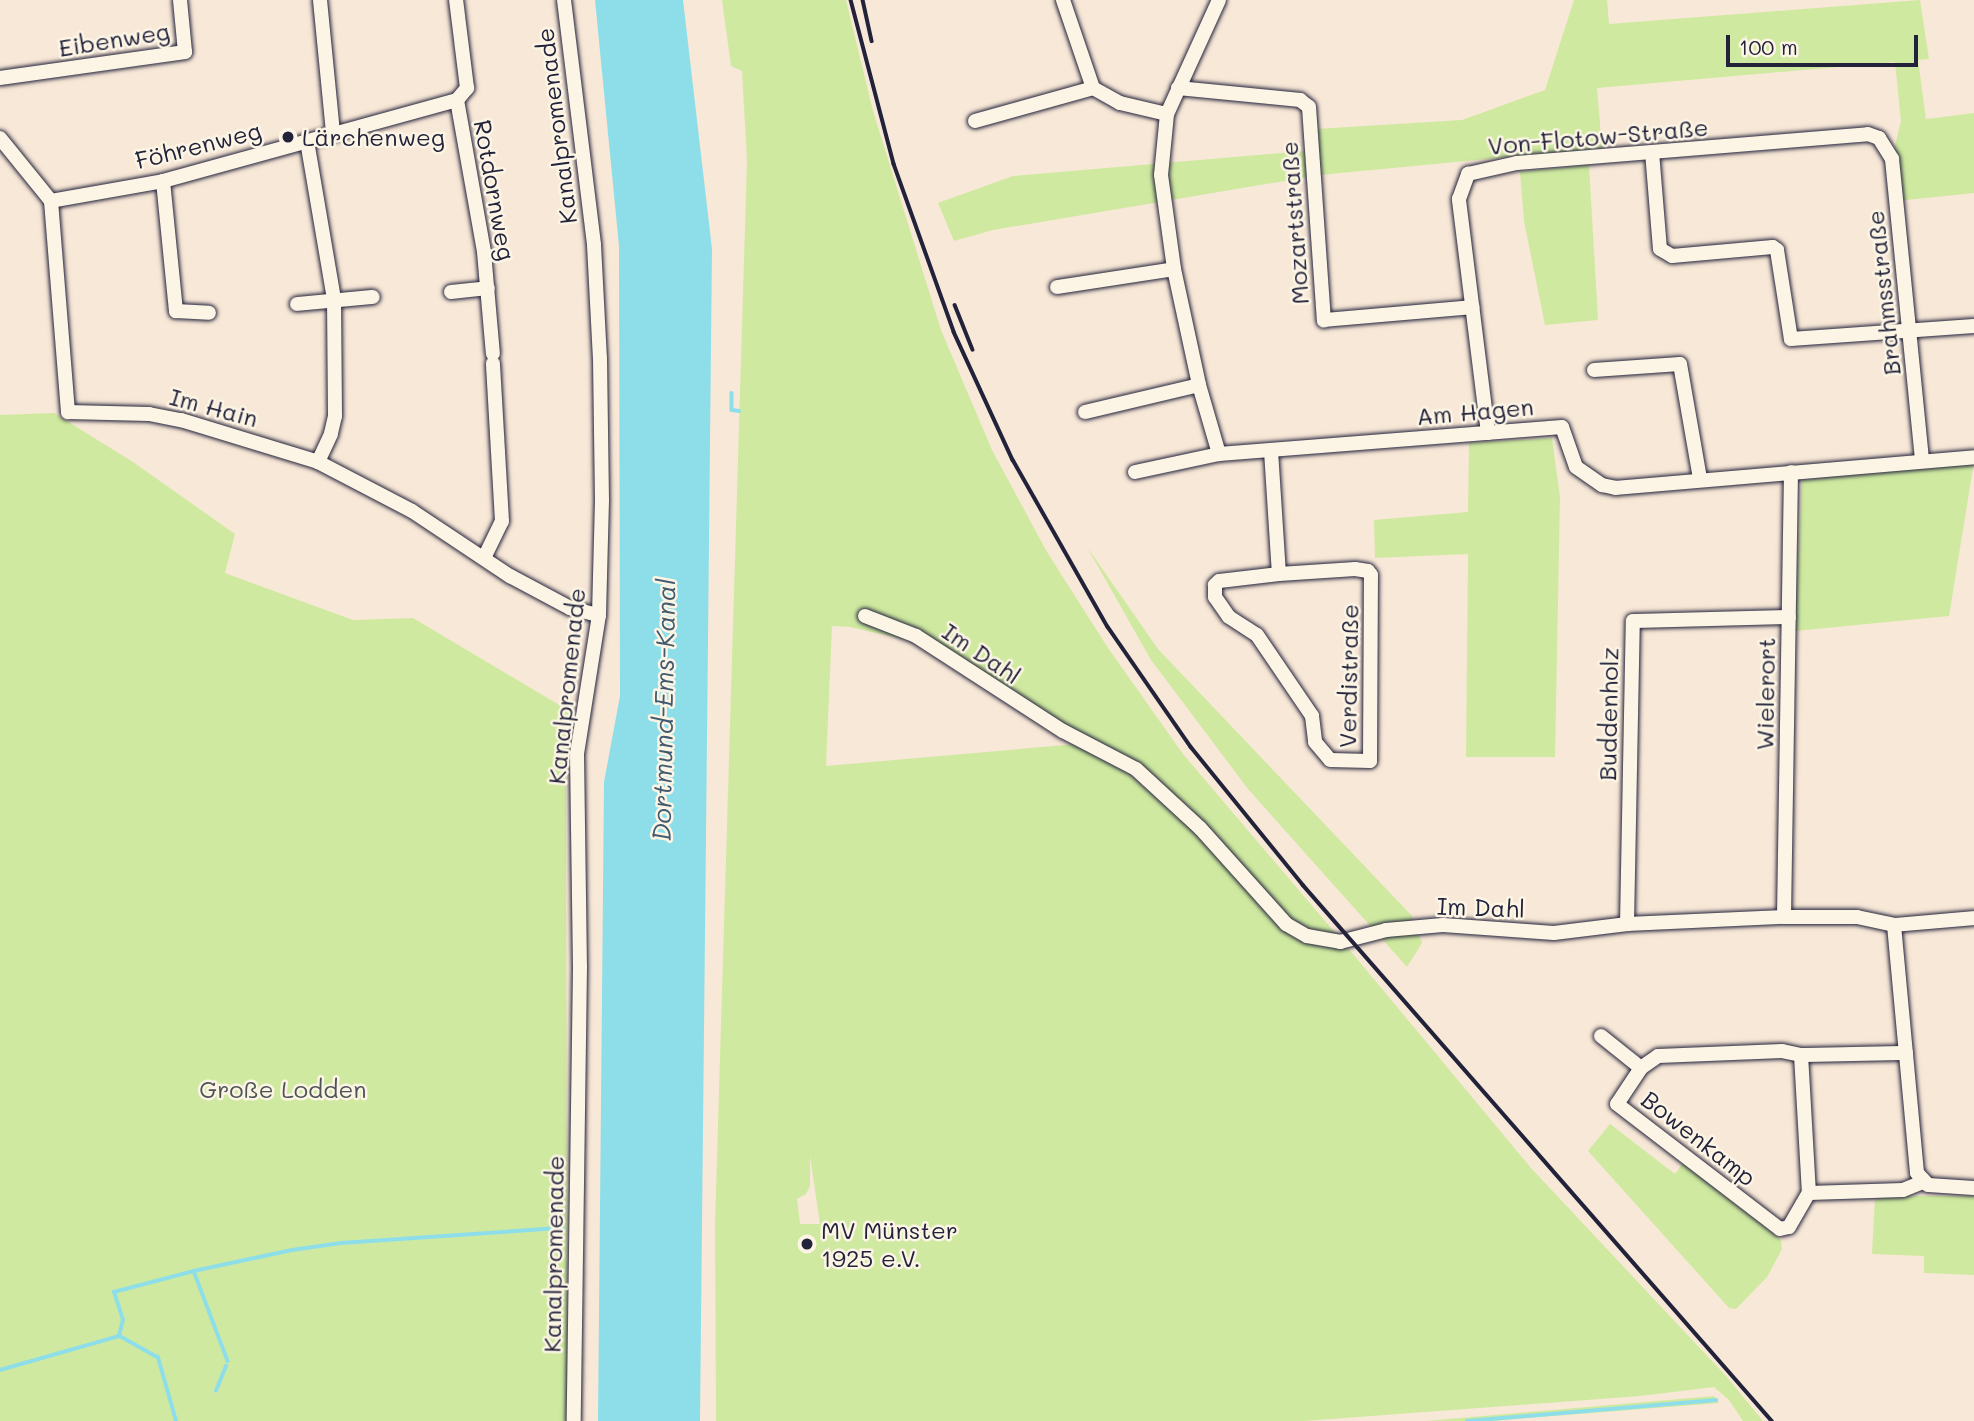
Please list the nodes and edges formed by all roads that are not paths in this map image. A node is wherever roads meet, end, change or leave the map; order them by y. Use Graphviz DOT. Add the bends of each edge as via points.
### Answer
graph roads {
  1 [pos="180,0"];
  2 [pos="320,0"];
  3 [pos="456,0"];
  4 [pos="564,0"];
  5 [pos="1063,0"];
  6 [pos="1219,0"];
  7 [pos="0,78"];
  8 [pos="1093,88"];
  9 [pos="1178,88"];
  10 [pos="457,100"];
  11 [pos="1167,114"];
  12 [pos="975,121"];
  13 [pos="332,133"];
  14 [pos="1868,134"];
  15 [pos="0,138"];
  16 [pos="306,141"];
  17 [pos="1652,152"];
  18 [pos="163,181"];
  19 [pos="51,201"];
  20 [pos="1174,269"];
  21 [pos="1057,287"];
  22 [pos="488,288"];
  23 [pos="451,292"];
  24 [pos="373,297"];
  25 [pos="334,299"];
  26 [pos="297,304"];
  27 [pos="1472,307"];
  28 [pos="209,313"];
  29 [pos="1974,326"];
  30 [pos="1911,331"];
  31 [pos="1594,370"];
  32 [pos="1199,385"];
  33 [pos="1085,412"];
  34 [pos="1489,433"];
  35 [pos="1270,451"];
  36 [pos="1219,454"];
  37 [pos="1974,457"];
  38 [pos="1922,459"];
  39 [pos="318,462"];
  40 [pos="1135,472"];
  41 [pos="1791,472"];
  42 [pos="1700,479"];
  43 [pos="484,558"];
  44 [pos="1279,574"];
  45 [pos="599,615"];
  46 [pos="865,616"];
  47 [pos="1789,617"];
  48 [pos="1784,917"];
  49 [pos="1974,918"];
  50 [pos="1627,924"];
  51 [pos="1894,926"];
  52 [pos="1601,1035"];
  53 [pos="1906,1053"];
  54 [pos="1801,1055"];
  55 [pos="1641,1068"];
  56 [pos="1923,1182"];
  57 [pos="1974,1188"];
  58 [pos="1809,1194"];
  59 [pos="574,1421"];
  1 -- 7 [label="street, Eibenweg" via="185,52"];
  2 -- 13 [label="street"];
  3 -- 10 [label="street" via="467,88"];
  4 -- 45 [label="street, Kanalpromenade" via="594,245 600,358"];
  5 -- 8 [label="street"];
  6 -- 9 [label="street"];
  8 -- 11 [label="street" via="1120,103"];
  8 -- 12 [label="street"];
  9 -- 11 [label="street"];
  9 -- 27 [label="street, Mozartstraße" via="1300,100 1309,107 1324,320"];
  10 -- 13 [label="street, Föhrenweg"];
  10 -- 22 [label="street, Rotdornweg"];
  11 -- 20 [label="street" via="1161,192"];
  13 -- 16 [label="street, Föhrenweg"];
  14 -- 17 [label="street, Von-Flotow-Straße"];
  14 -- 30 [label="street, Brahmsstraße" via="1887,146 1892,159"];
  15 -- 19 [label="street"];
  16 -- 18 [label="street, Föhrenweg"];
  16 -- 25 [label="street"];
  17 -- 27 [label="street, Von-Flotow-Straße" via="1517,163 1468,174 1459,199"];
  17 -- 30 [label="street" via="1660,249 1665,254 1773,247 1791,339"];
  18 -- 19 [label="street, Föhrenweg"];
  18 -- 28 [label="street" via="176,311"];
  19 -- 39 [label="street, Im Hain" via="68,412 149,414 181,420"];
  20 -- 21 [label="street"];
  20 -- 32 [label="street"];
  22 -- 23 [label="street, Rotdornweg"];
  22 -- 43 [label="street, Rotdornweg" via="502,521"];
  24 -- 25 [label="street"];
  25 -- 26 [label="street"];
  25 -- 39 [label="street" via="335,416"];
  27 -- 34 [label="street, Von-Flotow-Straße"];
  29 -- 30 [label="street"];
  30 -- 38 [label="street, Brahmsstraße"];
  31 -- 42 [label="street" via="1680,363"];
  32 -- 33 [label="street"];
  32 -- 36 [label="street"];
  34 -- 35 [label="street, Am Hagen"];
  34 -- 42 [label="street, Am Hagen" via="1562,427 1576,467 1602,485 1616,488"];
  35 -- 36 [label="street, Am Hagen"];
  35 -- 44 [label="street"];
  36 -- 40 [label="street, Am Hagen"];
  37 -- 38 [label="street, Am Hagen"];
  38 -- 41 [label="street, Am Hagen"];
  39 -- 43 [label="street, Im Hain" via="412,511"];
  41 -- 42 [label="street, Am Hagen"];
  41 -- 47 [label="street, Wielerort"];
  43 -- 45 [label="street, Im Hain" via="570,608"];
  44 -- 44 [label="street, Verdistraße" via="1219,581 1215,597 1229,617 1257,635 1312,716 1315,742 1330,760 1370,761 1371,575 1364,569"];
  45 -- 59 [label="street, Kanalpromenade" via="577,754 580,967"];
  46 -- 50 [label="street, Im Dahl" via="916,636 1063,731 1136,769 1200,828 1286,924 1307,936 1340,943 1386,930 1443,925 1554,933"];
  47 -- 48 [label="street, Wielerort"];
  47 -- 50 [label="street, Buddenholz" via="1633,621"];
  48 -- 50 [label="street, Im Dahl"];
  48 -- 51 [label="street, Im Dahl" via="1857,917"];
  49 -- 51 [label="street, Im Dahl"];
  51 -- 53 [label="street"];
  52 -- 55 [label="street"];
  53 -- 54 [label="street, Bowenkamp"];
  53 -- 56 [label="street" via="1917,1173"];
  54 -- 55 [label="street, Bowenkamp" via="1782,1051 1658,1056"];
  54 -- 58 [label="street"];
  55 -- 58 [label="street, Bowenkamp" via="1617,1104 1780,1229 1789,1227"];
  56 -- 57 [label="street"];
  56 -- 58 [label="street" via="1903,1190"];
}
